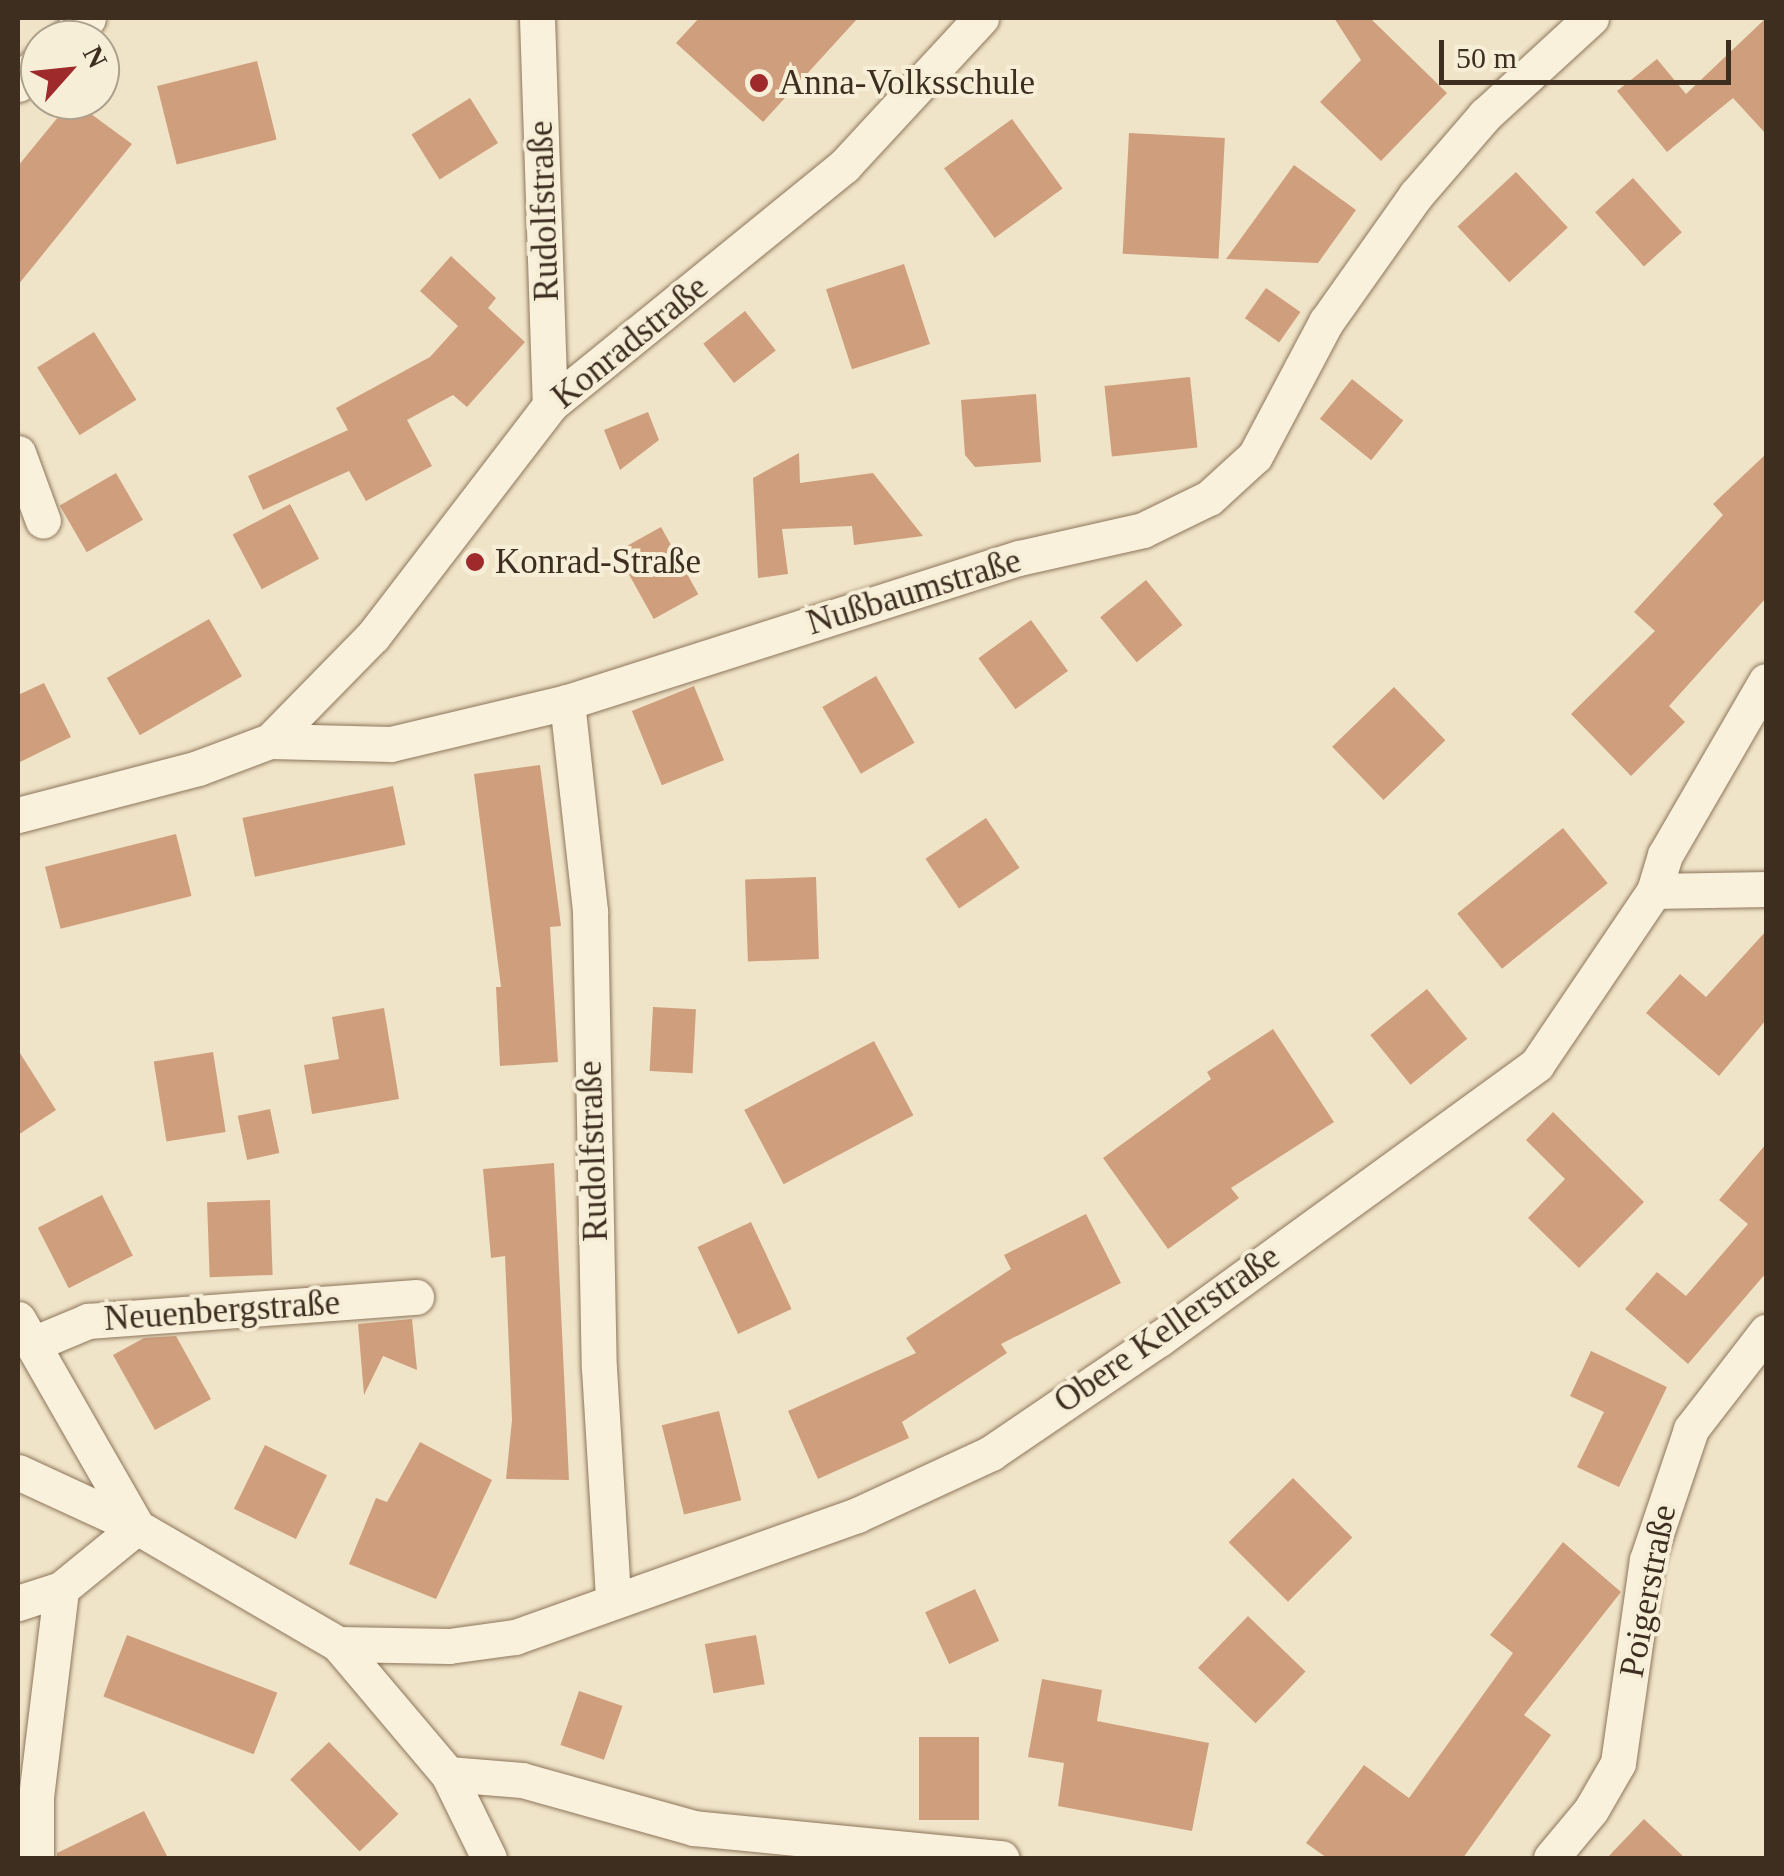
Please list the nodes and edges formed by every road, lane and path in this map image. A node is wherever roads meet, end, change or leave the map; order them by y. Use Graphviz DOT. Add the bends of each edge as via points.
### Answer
graph roads {
  1 [pos="537,18"];
  2 [pos="981,18"];
  3 [pos="1592,18"];
  4 [pos="550,405"];
  5 [pos="18,453"];
  6 [pos="42,521"];
  7 [pos="1766,681"];
  8 [pos="567,702"];
  9 [pos="270,740"];
  10 [pos="18,816"];
  11 [pos="1766,888"];
  12 [pos="1654,891"];
  13 [pos="416,1297"];
  14 [pos="25,1332"];
  15 [pos="1766,1332"];
  16 [pos="18,1472"];
  17 [pos="137,1527"];
  18 [pos="62,1589"];
  19 [pos="613,1600"];
  20 [pos="18,1604"];
  21 [pos="338,1644"];
  22 [pos="448,1774"];
  23 [pos="36,1858"];
  24 [pos="488,1858"];
  25 [pos="1002,1858"];
  26 [pos="1550,1858"];
  1 -- 4 [label="street, Rudolfstraße"];
  2 -- 4 [label="street, Konradstraße" via="844,166"];
  3 -- 8 [label="street, Nußbaumstraße" via="1484,115 1416,196 1326,322 1255,456 1209,498 1143,530 1018,558"];
  4 -- 9 [label="street, Konradstraße" via="373,636"];
  5 -- 6 [label="street"];
  7 -- 12 [label="street, Obere Kellerstraße" via="1665,855"];
  8 -- 9 [label="street, Nußbaumstraße" via="391,744"];
  8 -- 19 [label="street, Rudolfstraße" via="590,911 599,1368"];
  9 -- 10 [label="street, Nußbaumstraße" via="198,768"];
  11 -- 12 [label="street"];
  12 -- 19 [label="street, Obere Kellerstraße" via="1537,1064 1159,1339 936,1482"];
  13 -- 14 [label="street, Neuenbergstraße" via="88,1321"];
  14 -- 17 [label="street, Neuenbergstraße"];
  15 -- 26 [label="street, Poigerstraße" via="1691,1429 1647,1560 1618,1763 1591,1810"];
  16 -- 17 [label="street"];
  17 -- 18 [label="street"];
  17 -- 21 [label="street"];
  18 -- 20 [label="street"];
  18 -- 23 [label="street" via="36,1796"];
  19 -- 21 [label="street, Obere Kellerstraße" via="515,1637 449,1646"];
  21 -- 22 [label="street"];
  22 -- 24 [label="street"];
  22 -- 25 [label="street" via="522,1780 694,1828"];
}
